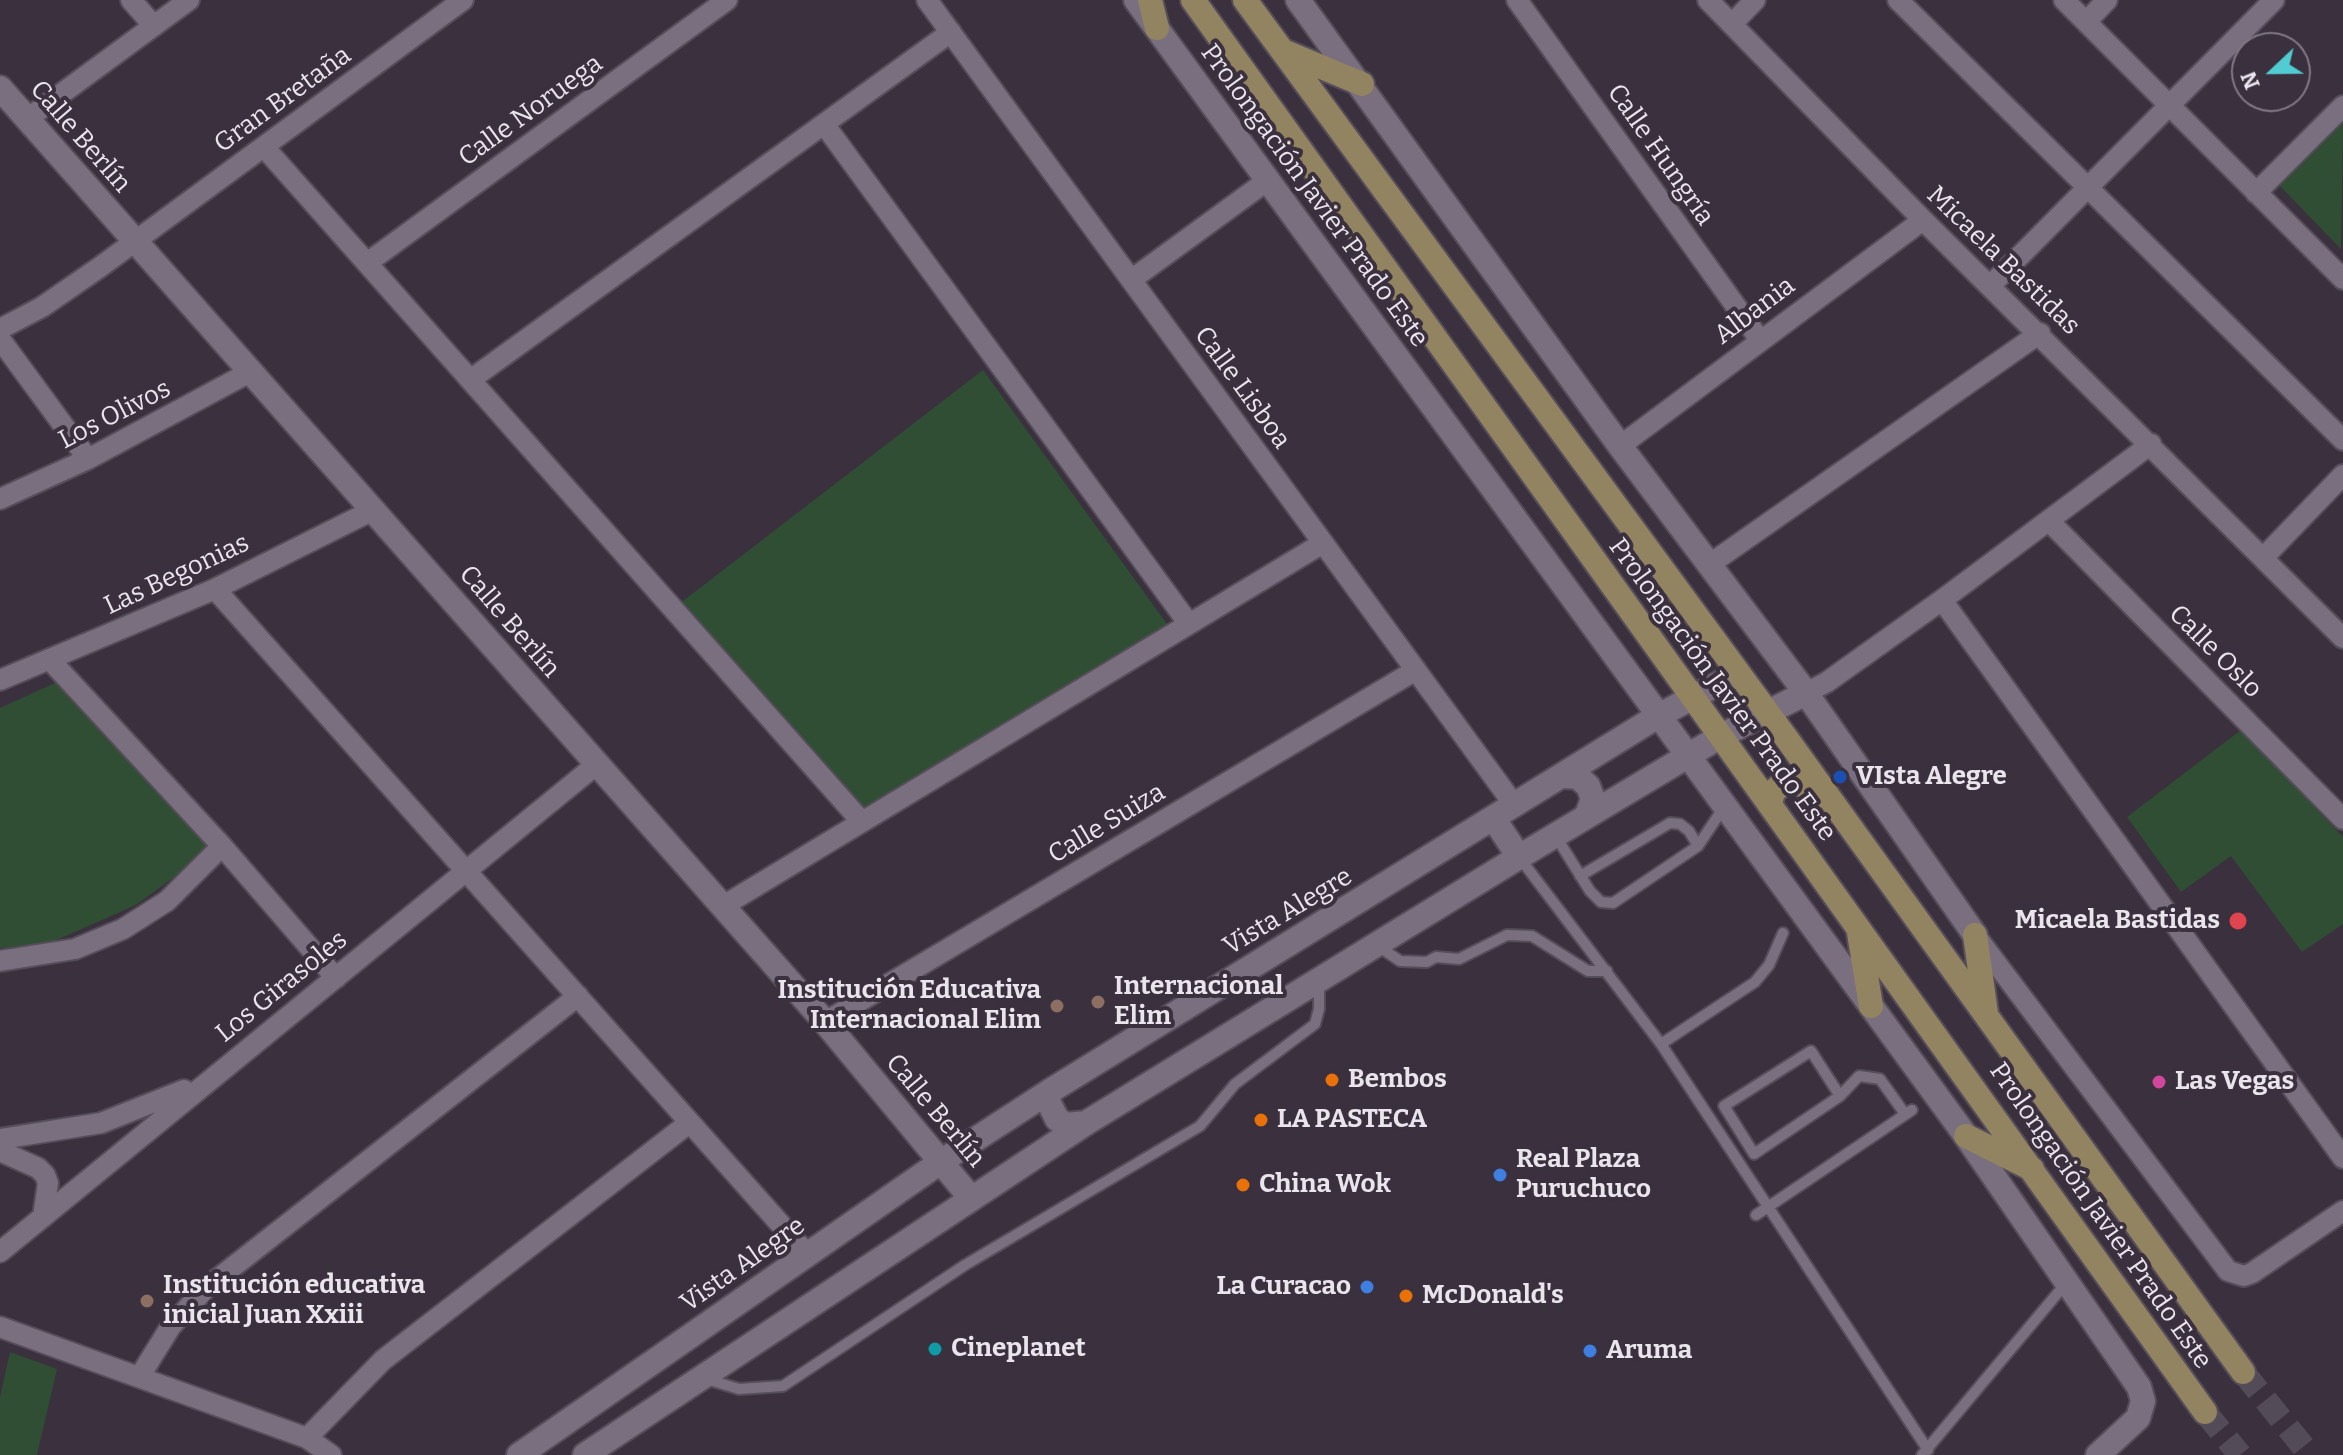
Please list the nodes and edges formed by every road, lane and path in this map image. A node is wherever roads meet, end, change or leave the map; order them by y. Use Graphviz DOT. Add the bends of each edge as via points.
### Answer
graph roads {
  1 [pos="131,0"];
  2 [pos="189,0"];
  3 [pos="463,0"];
  4 [pos="727,0"];
  5 [pos="927,0"];
  6 [pos="1136,0"];
  7 [pos="1150,0"];
  8 [pos="1193,0"];
  9 [pos="1245,0"];
  10 [pos="1298,0"];
  11 [pos="1517,0"];
  12 [pos="1708,0"];
  13 [pos="1755,0"];
  14 [pos="1898,0"];
  15 [pos="2064,0"];
  16 [pos="2107,0"];
  17 [pos="2274,0"];
  18 [pos="2086,22"];
  19 [pos="1732,24"];
  20 [pos="154,26"];
  21 [pos="1157,28"];
  22 [pos="951,32"];
  23 [pos="1281,50"];
  24 [pos="1362,84"];
  25 [pos="0,88"];
  26 [pos="2168,105"];
  27 [pos="2343,106"];
  28 [pos="27,119"];
  29 [pos="824,124"];
  30 [pos="264,147"];
  31 [pos="1268,180"];
  32 [pos="2087,187"];
  33 [pos="2256,193"];
  34 [pos="1923,220"];
  35 [pos="134,242"];
  36 [pos="367,263"];
  37 [pos="2340,270"];
  38 [pos="1131,280"];
  39 [pos="1991,285"];
  40 [pos="0,329"];
  41 [pos="2040,333"];
  42 [pos="0,339"];
  43 [pos="1760,340"];
  44 [pos="250,372"];
  45 [pos="470,380"];
  46 [pos="2343,440"];
  47 [pos="2151,444"];
  48 [pos="1620,446"];
  49 [pos="88,459"];
  50 [pos="2343,475"];
  51 [pos="0,499"];
  52 [pos="373,510"];
  53 [pos="2049,521"];
  54 [pos="1323,543"];
  55 [pos="2263,558"];
  56 [pos="1710,564"];
  57 [pos="215,589"];
  58 [pos="1942,600"];
  59 [pos="1189,624"];
  60 [pos="2343,638"];
  61 [pos="51,661"];
  62 [pos="1416,670"];
  63 [pos="1738,673"];
  64 [pos="0,680"];
  65 [pos="1806,693"];
  66 [pos="1693,697"];
  67 [pos="1767,713"];
  68 [pos="1658,716"];
  69 [pos="1721,736"];
  70 [pos="1688,757"];
  71 [pos="597,764"];
  72 [pos="1564,776"];
  73 [pos="1830,799"];
  74 [pos="1770,804"];
  75 [pos="1515,806"];
  76 [pos="1724,806"];
  77 [pos="1586,817"];
  78 [pos="1494,819"];
  79 [pos="2343,819"];
  80 [pos="862,822"];
  81 [pos="1555,835"];
  82 [pos="222,846"];
  83 [pos="1698,846"];
  84 [pos="1519,857"];
  85 [pos="467,871"];
  86 [pos="1580,876"];
  87 [pos="723,906"];
  88 [pos="1858,926"];
  89 [pos="1783,933"];
  90 [pos="1975,935"];
  91 [pos="1376,945"];
  92 [pos="0,961"];
  93 [pos="1607,971"];
  94 [pos="336,978"];
  95 [pos="1319,980"];
  96 [pos="578,996"];
  97 [pos="1871,1006"];
  98 [pos="1987,1020"];
  99 [pos="825,1022"];
  100 [pos="1661,1044"];
  101 [pos="219,1071"];
  102 [pos="1050,1091"];
  103 [pos="1840,1096"];
  104 [pos="689,1123"];
  105 [pos="1086,1123"];
  106 [pos="1966,1136"];
  107 [pos="0,1139"];
  108 [pos="0,1151"];
  109 [pos="2343,1158"];
  110 [pos="942,1161"];
  111 [pos="2035,1170"];
  112 [pos="970,1197"];
  113 [pos="1769,1207"];
  114 [pos="2343,1211"];
  115 [pos="1756,1215"];
  116 [pos="43,1217"];
  117 [pos="0,1252"];
  118 [pos="807,1254"];
  119 [pos="2067,1282"];
  120 [pos="0,1327"];
  121 [pos="2243,1372"];
  122 [pos="140,1376"];
  123 [pos="701,1377"];
  124 [pos="2205,1412"];
  125 [pos="307,1438"];
  126 [pos="1925,1452"];
  127 [pos="331,1455"];
  128 [pos="519,1455"];
  129 [pos="585,1455"];
  130 [pos="2098,1455"];
  1 -- 20 [label="street"];
  2 -- 20 [label="street"];
  3 -- 30 [label="street, Gran Bretaña"];
  4 -- 36 [label="street, Calle Noruega"];
  5 -- 22 [label="street, Calle Lisboa"];
  6 -- 21 [label="street, Prolongación Javier Prado Este"];
  7 -- 21 [label="main road"];
  8 -- 66 [label="main road, Prolongación Javier Prado Este"];
  9 -- 23 [label="main road, Prolongación Javier Prado Este"];
  10 -- 24 [label="street"];
  11 -- 43 [label="street, Calle Hungría"];
  12 -- 19 [label="street, Micaela Bastidas"];
  13 -- 19 [label="street"];
  14 -- 32 [label="street"];
  15 -- 18 [label="street"];
  16 -- 18 [label="street"];
  17 -- 26 [label="street"];
  18 -- 26 [label="street"];
  19 -- 34 [label="street, Micaela Bastidas"];
  20 -- 28 [label="street"];
  21 -- 31 [label="street, Prolongación Javier Prado Este"];
  22 -- 29 [label="street"];
  22 -- 38 [label="street, Calle Lisboa"];
  23 -- 24 [label="main road"];
  23 -- 63 [label="main road, Prolongación Javier Prado Este"];
  24 -- 48 [label="street"];
  25 -- 28 [label="street, Calle Berlín"];
  26 -- 32 [label="street"];
  26 -- 33 [label="street"];
  27 -- 33 [label="street"];
  28 -- 35 [label="street, Calle Berlín"];
  29 -- 45 [label="street"];
  29 -- 59 [label="street"];
  30 -- 35 [label="street, Gran Bretaña"];
  30 -- 36 [label="street"];
  31 -- 38 [label="street"];
  31 -- 68 [label="street, Prolongación Javier Prado Este"];
  32 -- 39 [label="street"];
  32 -- 46 [label="street"];
  33 -- 37 [label="street"];
  34 -- 39 [label="street, Micaela Bastidas"];
  34 -- 43 [label="street, Albania"];
  35 -- 40 [label="street, Gran Bretaña" via="42,307"];
  35 -- 44 [label="street, Calle Berlín"];
  36 -- 45 [label="street"];
  38 -- 54 [label="street, Calle Lisboa"];
  39 -- 41 [label="street, Micaela Bastidas"];
  41 -- 47 [label="street, Micaela Bastidas"];
  41 -- 56 [label="street"];
  42 -- 49 [label="street"];
  43 -- 48 [label="street, Albania"];
  44 -- 49 [label="street, Los Olivos"];
  44 -- 52 [label="street, Calle Berlín"];
  45 -- 80 [label="street"];
  47 -- 53 [label="street"];
  47 -- 55 [label="street, Micaela Bastidas"];
  48 -- 56 [label="street"];
  49 -- 51 [label="street, Los Olivos"];
  50 -- 55 [label="street"];
  52 -- 57 [label="street, Las Begonias"];
  52 -- 71 [label="street, Calle Berlín"];
  53 -- 58 [label="street"];
  53 -- 79 [label="street, Calle Oslo"];
  54 -- 59 [label="street"];
  54 -- 62 [label="street, Calle Lisboa"];
  55 -- 60 [label="street, Micaela Bastidas"];
  56 -- 65 [label="street"];
  57 -- 61 [label="street, Las Begonias"];
  57 -- 85 [label="street"];
  58 -- 65 [label="street"];
  58 -- 109 [label="street"];
  59 -- 80 [label="street"];
  61 -- 64 [label="street, Las Begonias"];
  61 -- 82 [label="street"];
  62 -- 75 [label="street, Calle Lisboa"];
  62 -- 99 [label="street, Calle Suiza"];
  63 -- 66 [label="street, Vista Alegre"];
  63 -- 67 [label="main road, Prolongación Javier Prado Este"];
  65 -- 67 [label="street"];
  65 -- 90 [label="street"];
  66 -- 68 [label="street, Vista Alegre"];
  66 -- 69 [label="main road, Prolongación Javier Prado Este"];
  67 -- 69 [label="street"];
  67 -- 73 [label="main road, Prolongación Javier Prado Este"];
  68 -- 70 [label="street, Prolongación Javier Prado Este"];
  68 -- 72 [label="street, Vista Alegre"];
  69 -- 70 [label="street"];
  69 -- 74 [label="main road, Prolongación Javier Prado Este"];
  70 -- 76 [label="street, Prolongación Javier Prado Este"];
  70 -- 77 [label="street"];
  71 -- 85 [label="street, Los Girasoles"];
  71 -- 87 [label="street, Calle Berlín"];
  72 -- 75 [label="street, Vista Alegre"];
  72 -- 77 [label="street" via="1578,777 1588,786 1593,799"];
  73 -- 74 [label="main road" via="1790,782 1777,787"];
  73 -- 98 [label="main road, Prolongación Javier Prado Este"];
  74 -- 88 [label="main road, Prolongación Javier Prado Este"];
  75 -- 78 [label="street, Vista Alegre"];
  76 -- 83 [label="lane"];
  76 -- 97 [label="street, Prolongación Javier Prado Este"];
  77 -- 81 [label="street"];
  78 -- 84 [label="street"];
  78 -- 102 [label="street, Vista Alegre"];
  80 -- 87 [label="street"];
  81 -- 84 [label="street"];
  81 -- 86 [label="lane"];
  82 -- 92 [label="street" via="167,901 123,929 75,949"];
  82 -- 94 [label="street"];
  83 -- 86 [label="lane" via="1689,831 1670,823"];
  83 -- 86 [label="lane" via="1613,903 1601,902"];
  84 -- 91 [label="street"];
  84 -- 93 [label="lane"];
  85 -- 94 [label="street, Los Girasoles"];
  85 -- 96 [label="street"];
  87 -- 99 [label="street, Calle Berlín"];
  88 -- 97 [label="main road"];
  88 -- 111 [label="main road, Prolongación Javier Prado Este"];
  89 -- 100 [label="lane" via="1755,982"];
  90 -- 98 [label="main road"];
  90 -- 114 [label="street" via="2221,1266 2234,1274 2252,1273"];
  91 -- 93 [label="lane" via="1400,961 1427,962 1436,957 1459,959 1507,935 1532,936 1588,971"];
  91 -- 95 [label="street"];
  93 -- 100 [label="lane"];
  94 -- 101 [label="street, Los Girasoles"];
  95 -- 105 [label="street"];
  95 -- 123 [label="lane" via="1315,1024 1235,1084 1200,1126 965,1265 783,1386 739,1389"];
  96 -- 104 [label="street"];
  96 -- 122 [label="street" via="206,1288 171,1326"];
  97 -- 106 [label="street, Prolongación Javier Prado Este"];
  98 -- 121 [label="main road, Prolongación Javier Prado Este"];
  99 -- 110 [label="street, Calle Berlín"];
  100 -- 113 [label="lane"];
  101 -- 107 [label="street" via="101,1123"];
  101 -- 116 [label="street, Los Girasoles"];
  102 -- 105 [label="street" via="1048,1101 1057,1119 1076,1126"];
  102 -- 110 [label="street, Vista Alegre"];
  103 -- 103 [label="lane" via="1811,1051 1724,1106 1754,1154"];
  103 -- 113 [label="lane" via="1859,1076 1880,1079 1909,1112"];
  104 -- 118 [label="street"];
  104 -- 125 [label="street" via="383,1360"];
  105 -- 112 [label="street"];
  106 -- 111 [label="main road"];
  106 -- 119 [label="street, Prolongación Javier Prado Este"];
  108 -- 116 [label="street" via="45,1175"];
  110 -- 112 [label="street, Calle Berlín"];
  110 -- 118 [label="street, Vista Alegre"];
  111 -- 124 [label="main road, Prolongación Javier Prado Este"];
  112 -- 123 [label="street"];
  113 -- 115 [label="lane"];
  113 -- 126 [label="lane"];
  116 -- 117 [label="street, Los Girasoles"];
  118 -- 128 [label="street, Vista Alegre"];
  119 -- 126 [label="lane"];
  119 -- 130 [label="street, Prolongación Javier Prado Este" via="2139,1387 2143,1401 2138,1418"];
  120 -- 122 [label="street"];
  122 -- 125 [label="street"];
  123 -- 129 [label="street"];
  125 -- 127 [label="street"];
}
